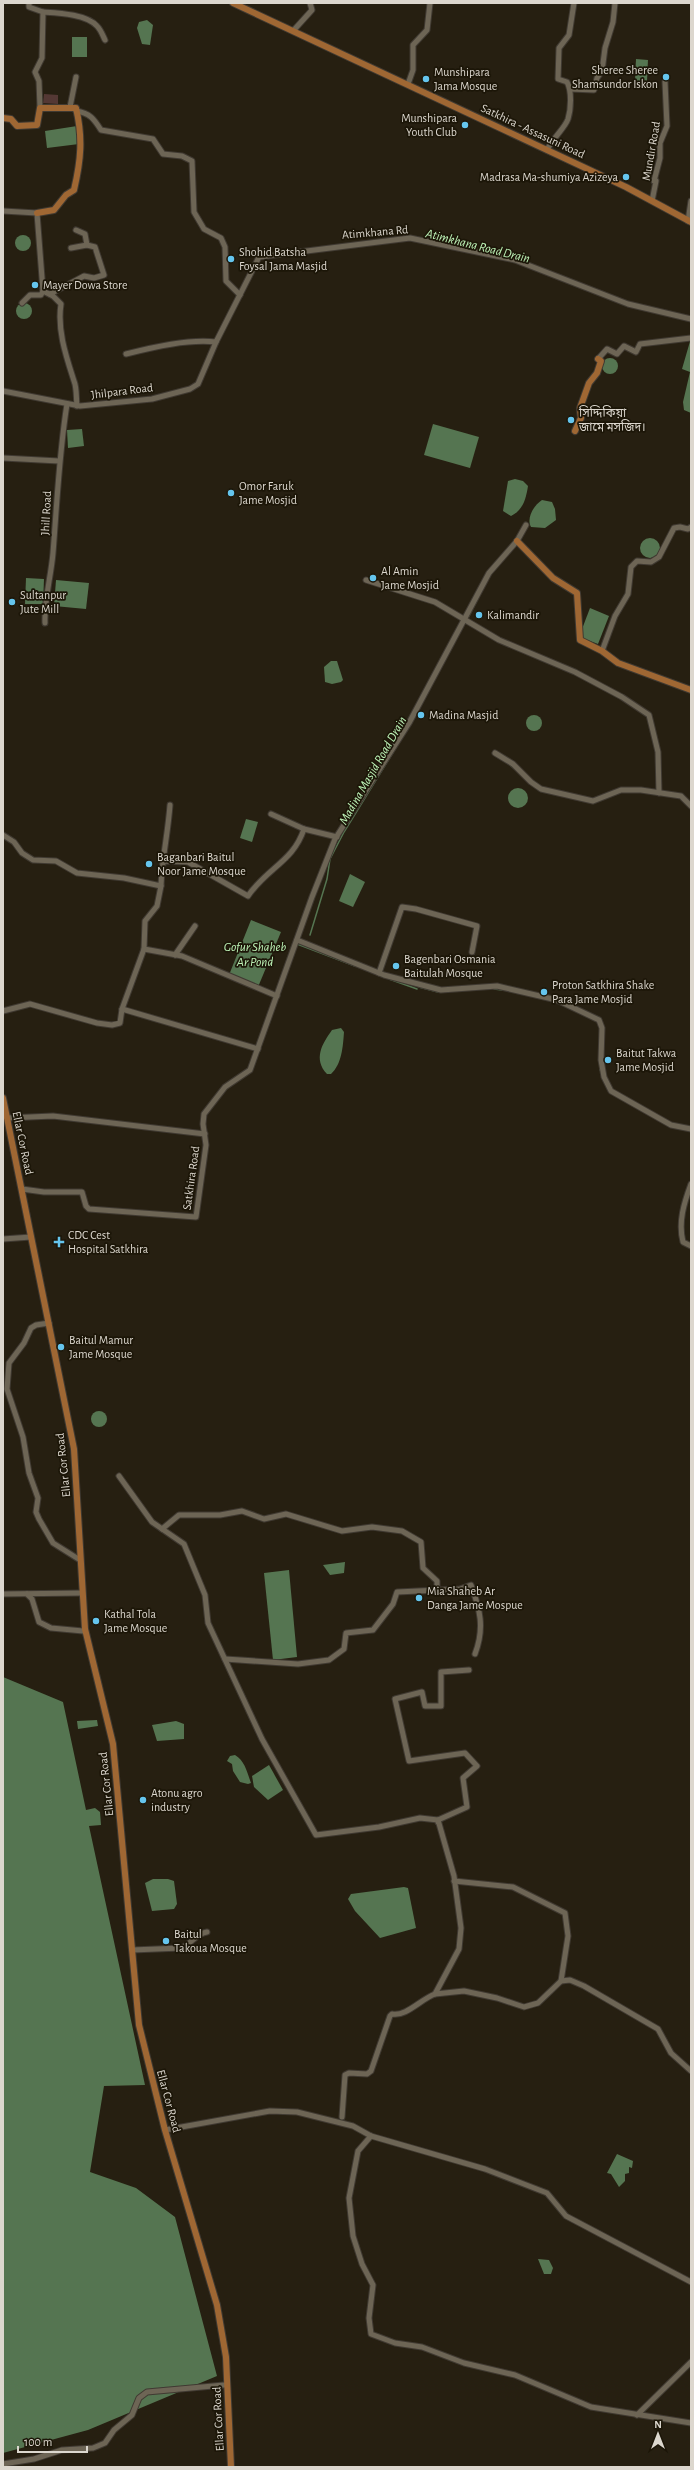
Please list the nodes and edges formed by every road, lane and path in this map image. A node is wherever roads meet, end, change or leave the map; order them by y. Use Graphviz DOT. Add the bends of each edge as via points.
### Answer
graph roads {
  1 [pos="29,3"];
  2 [pos="233,3"];
  3 [pos="310,3"];
  4 [pos="430,3"];
  5 [pos="574,3"];
  6 [pos="615,3"];
  7 [pos="43,12"];
  8 [pos="293,31"];
  9 [pos="105,40"];
  10 [pos="76,77"];
  11 [pos="665,82"];
  12 [pos="408,84"];
  13 [pos="570,89"];
  14 [pos="40,108"];
  15 [pos="73,109"];
  16 [pos="3,118"];
  17 [pos="547,150"];
  18 [pos="652,201"];
  19 [pos="691,201"];
  20 [pos="3,211"];
  21 [pos="37,213"];
  22 [pos="690,222"];
  23 [pos="76,230"];
  24 [pos="87,245"];
  25 [pos="72,248"];
  26 [pos="43,291"];
  27 [pos="50,294"];
  28 [pos="240,295"];
  29 [pos="22,303"];
  30 [pos="62,304"];
  31 [pos="691,319"];
  32 [pos="691,338"];
  33 [pos="64,340"];
  34 [pos="216,342"];
  35 [pos="126,354"];
  36 [pos="598,359"];
  37 [pos="3,391"];
  38 [pos="67,404"];
  39 [pos="77,406"];
  40 [pos="575,431"];
  41 [pos="3,458"];
  42 [pos="59,461"];
  43 [pos="526,525"];
  44 [pos="691,527"];
  45 [pos="516,541"];
  46 [pos="366,580"];
  47 [pos="466,619"];
  48 [pos="46,623"];
  49 [pos="602,651"];
  50 [pos="691,690"];
  51 [pos="495,753"];
  52 [pos="659,793"];
  53 [pos="170,805"];
  54 [pos="691,806"];
  55 [pos="271,814"];
  56 [pos="304,828"];
  57 [pos="3,835"];
  58 [pos="337,837"];
  59 [pos="162,861"];
  60 [pos="161,886"];
  61 [pos="195,926"];
  62 [pos="296,940"];
  63 [pos="144,948"];
  64 [pos="472,952"];
  65 [pos="175,955"];
  66 [pos="379,973"];
  67 [pos="277,996"];
  68 [pos="122,1009"];
  69 [pos="3,1011"];
  70 [pos="258,1049"];
  71 [pos="3,1098"];
  72 [pos="7,1118"];
  73 [pos="691,1129"];
  74 [pos="205,1134"];
  75 [pos="691,1184"];
  76 [pos="22,1189"];
  77 [pos="32,1237"];
  78 [pos="3,1239"];
  79 [pos="691,1246"];
  80 [pos="49,1323"];
  81 [pos="119,1476"];
  82 [pos="162,1529"];
  83 [pos="80,1560"];
  84 [pos="437,1590"];
  85 [pos="82,1593"];
  86 [pos="3,1594"];
  87 [pos="27,1594"];
  88 [pos="83,1631"];
  89 [pos="475,1654"];
  90 [pos="225,1659"];
  91 [pos="469,1670"];
  92 [pos="438,1820"];
  93 [pos="456,1881"];
  94 [pos="207,1932"];
  95 [pos="132,1950"];
  96 [pos="562,1981"];
  97 [pos="435,1994"];
  98 [pos="691,2071"];
  99 [pos="342,2117"];
  100 [pos="165,2130"];
  101 [pos="371,2136"];
  102 [pos="691,2282"];
  103 [pos="691,2362"];
  104 [pos="224,2385"];
  105 [pos="636,2415"];
  106 [pos="691,2422"];
  107 [pos="3,2464"];
  108 [pos="231,2467"];
  1 -- 7 [label="street" via="29,7"];
  2 -- 8 [label="main road, Satkhira - Assasuni Road"];
  3 -- 8 [label="street" via="312,10"];
  4 -- 12 [label="street" via="427,30 413,45 413,70"];
  5 -- 13 [label="street" via="569,35 559,48 558,79 567,82"];
  6 -- 13 [label="street" via="602,71 594,90"];
  7 -- 9 [label="street" via="67,14 84,20 97,26"];
  7 -- 14 [label="street" via="42,58 35,72 39,81"];
  8 -- 12 [label="main road, Satkhira - Assasuni Road"];
  10 -- 15 [label="street"];
  11 -- 18 [label="street, Mundir Road" via="667,126 660,143 660,158 654,174 656,181"];
  12 -- 17 [label="main road, Satkhira - Assasuni Road"];
  13 -- 17 [label="street" via="568,120"];
  14 -- 15 [label="main road"];
  14 -- 16 [label="main road" via="37,125 17,126 11,119"];
  15 -- 21 [label="main road" via="82,137 82,156 77,167 74,190 66,195 54,210"];
  15 -- 28 [label="street" via="94,117 101,130 153,139 163,154 182,156 192,161 194,212 204,229 220,238 224,247 226,282"];
  17 -- 18 [label="main road, Satkhira - Assasuni Road"];
  18 -- 22 [label="main road, Satkhira - Assasuni Road"];
  19 -- 22 [label="street"];
  20 -- 21 [label="street"];
  21 -- 26 [label="street"];
  23 -- 24 [label="street" via="85,234"];
  24 -- 25 [label="street"];
  24 -- 27 [label="street" via="95,247 104,275 94,278 84,276"];
  26 -- 27 [label="street"];
  26 -- 29 [label="street" via="41,295 30,295"];
  27 -- 39 [label="street" via="61,304 59,317 62,340 74,380"];
  28 -- 31 [label="street, Atimkhana Rd" via="259,257 410,238 515,260 628,304"];
  28 -- 34 [label="street, Atimkhana Rd"];
  30 -- 33 [label="street"];
  32 -- 36 [label="street" via="640,344 636,352 624,346 617,354 607,350"];
  34 -- 35 [label="street" via="173,345"];
  34 -- 39 [label="street, Jhilpara Road" via="198,384 190,389 152,399"];
  36 -- 40 [label="main road" via="601,361 589,383 580,408 581,418"];
  37 -- 38 [label="street, Jhilpara Road"];
  38 -- 39 [label="street, Jhilpara Road"];
  38 -- 42 [label="street, Jhill Road"];
  41 -- 42 [label="street"];
  42 -- 48 [label="street, Jhill Road" via="51,582 44,606"];
  43 -- 45 [label="street, Satkhira Road"];
  44 -- 49 [label="street" via="674,528 659,556 651,562 637,561 631,567 628,594 615,616"];
  45 -- 47 [label="street, Satkhira Road" via="489,573"];
  45 -- 49 [label="main road" via="553,578 577,593 580,640"];
  46 -- 47 [label="street" via="436,602"];
  47 -- 52 [label="street" via="499,640 575,672 649,715 658,752"];
  47 -- 58 [label="street, Satkhira Road" via="409,723"];
  49 -- 50 [label="main road" via="618,663"];
  51 -- 52 [label="street" via="513,764 540,789 593,801 621,790"];
  52 -- 54 [label="street" via="680,796"];
  53 -- 59 [label="street" via="168,840"];
  55 -- 56 [label="street"];
  56 -- 58 [label="street"];
  56 -- 59 [label="street" via="299,842 285,861 276,865 257,883 248,896 188,862"];
  57 -- 60 [label="street" via="33,860 56,861 77,873 124,878"];
  58 -- 62 [label="street, Satkhira Road"];
  59 -- 60 [label="street"];
  60 -- 63 [label="street" via="157,906 145,921"];
  61 -- 65 [label="street"];
  62 -- 66 [label="street"];
  62 -- 67 [label="street, Satkhira Road"];
  63 -- 65 [label="street"];
  63 -- 68 [label="street"];
  64 -- 66 [label="street" via="478,926 402,907"];
  65 -- 67 [label="street"];
  66 -- 73 [label="street" via="441,990 497,986 557,1000 577,1008 599,1020 602,1028 601,1060 611,1091 671,1125"];
  67 -- 70 [label="street, Satkhira Road"];
  68 -- 69 [label="street" via="120,1023 112,1025 68,1016 30,1004"];
  68 -- 70 [label="street"];
  70 -- 74 [label="street, Satkhira Road" via="250,1070 225,1087 204,1114"];
  71 -- 72 [label="main road, Ellar Cor Road"];
  72 -- 74 [label="street" via="53,1116"];
  72 -- 76 [label="main road, Ellar Cor Road"];
  74 -- 76 [label="street, Satkhira Road" via="206,1145 196,1217 89,1209 82,1192"];
  75 -- 79 [label="street" via="683,1207 680,1231 683,1242"];
  76 -- 77 [label="main road, Ellar Cor Road"];
  77 -- 78 [label="street"];
  77 -- 80 [label="main road, Ellar Cor Road"];
  80 -- 83 [label="main road, Ellar Cor Road" via="74,1449"];
  80 -- 83 [label="street" via="32,1328 9,1363 7,1389 23,1437 29,1473 38,1498 36,1512 53,1543"];
  81 -- 82 [label="street" via="152,1522"];
  82 -- 84 [label="street" via="179,1515 220,1515 242,1511 264,1519 286,1514 342,1531 372,1527 402,1531 421,1542 423,1568 436,1581"];
  82 -- 90 [label="street" via="184,1544 205,1595 208,1623"];
  83 -- 85 [label="main road, Ellar Cor Road"];
  84 -- 89 [label="street" via="460,1589 471,1585 480,1609 480,1640"];
  84 -- 90 [label="street" via="397,1592 393,1604 373,1630 346,1633 344,1649 329,1660 298,1664"];
  85 -- 87 [label="street"];
  85 -- 95 [label="main road, Ellar Cor Road" via="85,1629 113,1744"];
  86 -- 87 [label="street"];
  87 -- 88 [label="street" via="32,1599 39,1622 51,1628"];
  90 -- 92 [label="street" via="262,1739 316,1835 379,1827 420,1818"];
  91 -- 92 [label="street" via="441,1672 442,1706 425,1706 422,1692 395,1699 409,1761 464,1753 478,1766 463,1778 467,1807"];
  92 -- 93 [label="street"];
  93 -- 96 [label="street" via="513,1887 565,1913 568,1936"];
  93 -- 97 [label="street" via="461,1928 459,1949"];
  94 -- 95 [label="street" via="197,1934 187,1946 181,1948"];
  95 -- 100 [label="main road, Ellar Cor Road" via="140,2025"];
  96 -- 97 [label="street" via="538,2003 524,2007 464,1991"];
  96 -- 98 [label="street" via="570,1980 584,1986 658,2029 670,2053"];
  97 -- 99 [label="street" via="405,2012 392,2014 371,2071 367,2074 345,2075"];
  100 -- 101 [label="street" via="270,2111 297,2112 329,2119 353,2126"];
  100 -- 108 [label="main road, Ellar Cor Road" via="222,2330 226,2357"];
  101 -- 102 [label="street" via="485,2169 547,2193 566,2216"];
  101 -- 105 [label="street" via="358,2151 349,2198 353,2236 362,2264 373,2285 369,2318 371,2334 395,2343 422,2347 464,2363 515,2375 591,2407"];
  103 -- 105 [label="street"];
  104 -- 107 [label="street" via="147,2392 139,2398 132,2415 114,2430 105,2443 93,2448 62,2450 34,2459"];
  105 -- 106 [label="street"];
}
